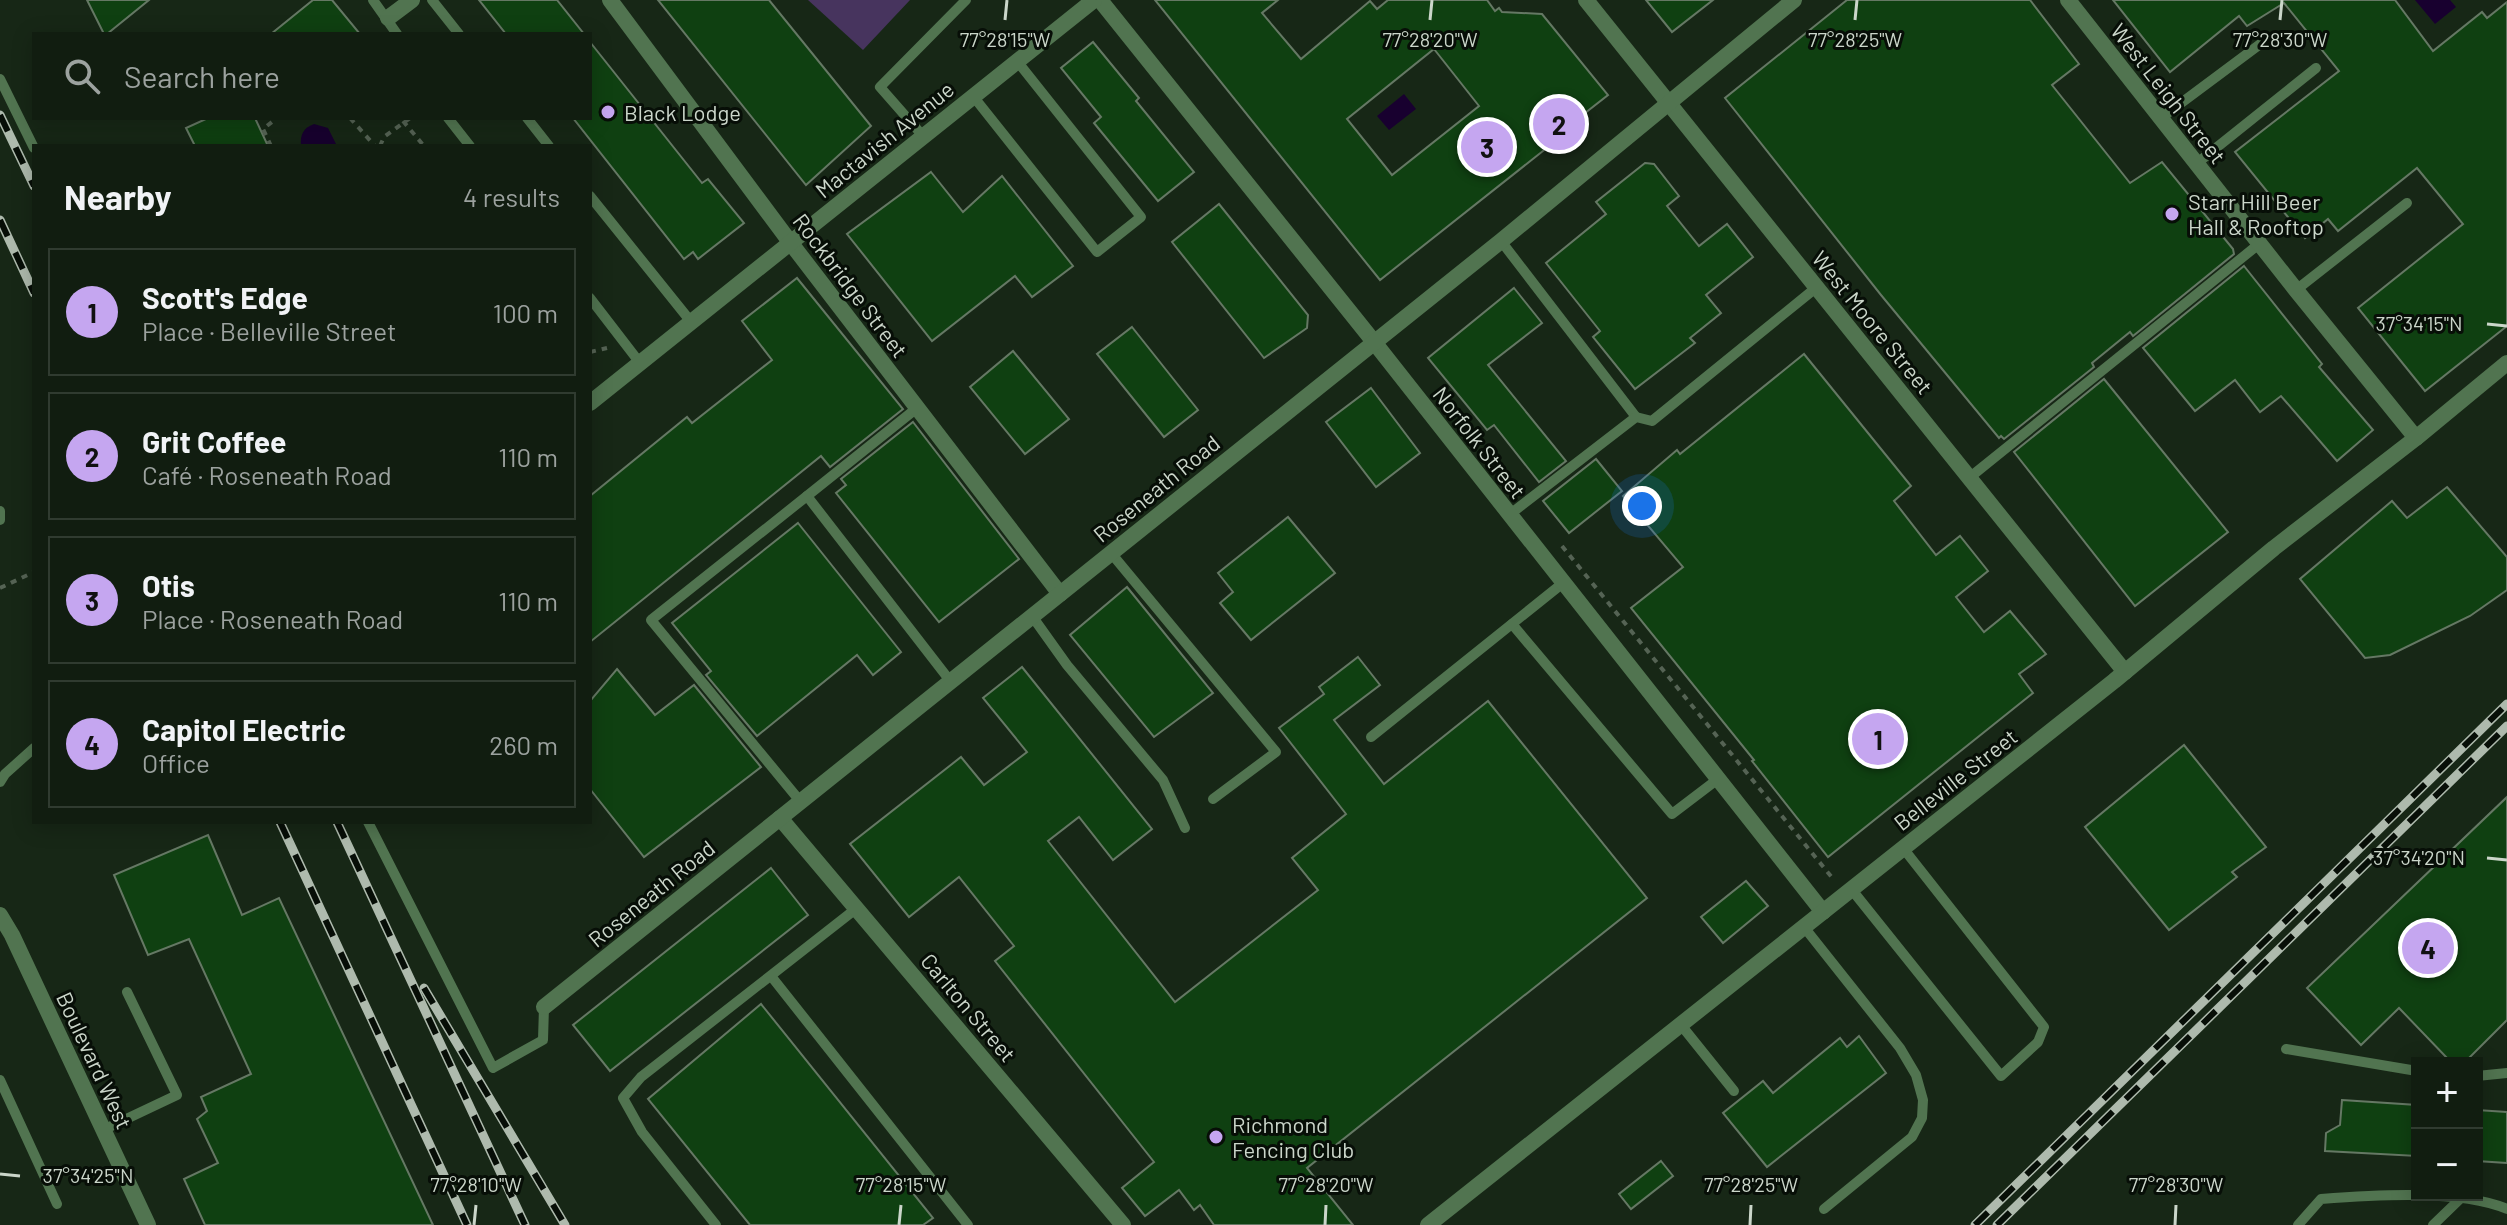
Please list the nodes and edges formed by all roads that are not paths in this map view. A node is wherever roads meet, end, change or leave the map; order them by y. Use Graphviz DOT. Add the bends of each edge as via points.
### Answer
graph roads {
  1 [pos="373,0"];
  2 [pos="412,0"];
  3 [pos="432,0"];
  4 [pos="610,0"];
  5 [pos="966,0"];
  6 [pos="1097,0"];
  7 [pos="1586,0"];
  8 [pos="1794,0"];
  9 [pos="2068,0"];
  10 [pos="388,18"];
  11 [pos="396,32"];
  12 [pos="457,32"];
  13 [pos="2263,42"];
  14 [pos="1017,61"];
  15 [pos="2316,68"];
  16 [pos="0,79"];
  17 [pos="973,96"];
  18 [pos="1669,103"];
  19 [pos="2161,118"];
  20 [pos="450,120"];
  21 [pos="529,120"];
  22 [pos="923,136"];
  23 [pos="32,144"];
  24 [pos="468,144"];
  25 [pos="547,144"];
  26 [pos="2196,164"];
  27 [pos="592,198"];
  28 [pos="2407,203"];
  29 [pos="1501,241"];
  30 [pos="790,242"];
  31 [pos="2259,244"];
  32 [pos="1817,287"];
  33 [pos="2296,290"];
  34 [pos="592,301"];
  35 [pos="692,323"];
  36 [pos="1374,342"];
  37 [pos="640,363"];
  38 [pos="2507,363"];
  39 [pos="592,401"];
  40 [pos="917,408"];
  41 [pos="1636,417"];
  42 [pos="2416,438"];
  43 [pos="1969,478"];
  44 [pos="807,496"];
  45 [pos="0,511"];
  46 [pos="1509,515"];
  47 [pos="0,520"];
  48 [pos="1111,553"];
  49 [pos="1563,583"];
  50 [pos="1060,594"];
  51 [pos="1032,616"];
  52 [pos="1512,624"];
  53 [pos="2125,672"];
  54 [pos="951,682"];
  55 [pos="1371,737"];
  56 [pos="32,750"];
  57 [pos="1718,779"];
  58 [pos="0,782"];
  59 [pos="1213,799"];
  60 [pos="800,801"];
  61 [pos="780,818"];
  62 [pos="369,824"];
  63 [pos="1185,828"];
  64 [pos="1903,848"];
  65 [pos="1852,890"];
  66 [pos="857,908"];
  67 [pos="1823,912"];
  68 [pos="0,915"];
  69 [pos="1804,927"];
  70 [pos="771,976"];
  71 [pos="127,992"];
  72 [pos="544,1007"];
  73 [pos="1681,1025"];
  74 [pos="2286,1049"];
  75 [pos="2411,1070"];
  76 [pos="2507,1073"];
  77 [pos="2483,1075"];
  78 [pos="0,1080"];
  79 [pos="1734,1091"];
  80 [pos="103,1130"];
  81 [pos="2411,1198"];
  82 [pos="2458,1201"];
  83 [pos="2477,1201"];
  84 [pos="57,1204"];
  85 [pos="1824,1209"];
  86 [pos="2507,1209"];
  87 [pos="148,1225"];
  88 [pos="716,1225"];
  89 [pos="968,1225"];
  90 [pos="1123,1225"];
  91 [pos="1428,1225"];
  92 [pos="2298,1225"];
  93 [pos="2433,1225"];
  1 -- 10 [label="lane"];
  2 -- 10 [label="street"];
  3 -- 12 [label="lane"];
  4 -- 30 [label="street, Rockbridge Street"];
  5 -- 22 [label="lane" via="880,87"];
  6 -- 14 [label="street, Mactavish Avenue"];
  6 -- 36 [label="street, Norfolk Street"];
  7 -- 18 [label="street, West Moore Street"];
  8 -- 18 [label="street, Roseneath Road"];
  9 -- 19 [label="street, West Leigh Street"];
  10 -- 11 [label="lane"];
  13 -- 19 [label="lane"];
  14 -- 17 [label="street, Mactavish Avenue"];
  14 -- 17 [label="lane" via="1141,217 1097,252"];
  15 -- 26 [label="lane"];
  16 -- 23 [label="lane"];
  17 -- 22 [label="street, Mactavish Avenue"];
  18 -- 29 [label="street, Roseneath Road"];
  18 -- 32 [label="street, West Moore Street"];
  19 -- 26 [label="street, West Leigh Street"];
  20 -- 24 [label="lane"];
  21 -- 25 [label="lane"];
  22 -- 30 [label="street, Mactavish Avenue"];
  26 -- 31 [label="street, West Leigh Street"];
  27 -- 35 [label="lane"];
  28 -- 33 [label="lane"];
  29 -- 36 [label="street, Roseneath Road"];
  29 -- 41 [label="lane"];
  30 -- 35 [label="street, Mactavish Avenue"];
  30 -- 40 [label="street, Rockbridge Street"];
  31 -- 33 [label="street, West Leigh Street"];
  31 -- 43 [label="lane"];
  32 -- 41 [label="lane" via="1652,421"];
  32 -- 43 [label="street, West Moore Street"];
  33 -- 42 [label="street, West Leigh Street"];
  34 -- 37 [label="lane"];
  35 -- 37 [label="street, Mactavish Avenue"];
  36 -- 46 [label="street, Norfolk Street"];
  36 -- 48 [label="street, Roseneath Road"];
  37 -- 39 [label="street, Mactavish Avenue"];
  38 -- 42 [label="street, Belleville Street"];
  40 -- 44 [label="lane"];
  40 -- 50 [label="street, Rockbridge Street"];
  41 -- 46 [label="lane"];
  42 -- 53 [label="street, Belleville Street"];
  43 -- 53 [label="street, West Moore Street"];
  44 -- 54 [label="lane"];
  44 -- 60 [label="lane" via="651,620"];
  45 -- 47 [label="lane"];
  46 -- 49 [label="street, Norfolk Street"];
  48 -- 50 [label="street, Roseneath Road"];
  48 -- 59 [label="lane" via="1276,752"];
  49 -- 52 [label="lane"];
  49 -- 57 [label="street, Norfolk Street"];
  50 -- 51 [label="street, Roseneath Road"];
  51 -- 54 [label="street, Roseneath Road"];
  51 -- 63 [label="lane" via="1163,780"];
  52 -- 55 [label="lane"];
  52 -- 57 [label="lane" via="1672,814"];
  53 -- 64 [label="street, Belleville Street"];
  54 -- 60 [label="street, Roseneath Road"];
  56 -- 58 [label="lane"];
  57 -- 67 [label="street, Norfolk Street"];
  60 -- 61 [label="street, Roseneath Road"];
  61 -- 66 [label="street, Carlton Street"];
  61 -- 72 [label="street, Roseneath Road"];
  62 -- 72 [label="lane" via="493,1068 543,1040"];
  64 -- 65 [label="street, Belleville Street"];
  64 -- 65 [label="lane" via="2044,1027 2038,1042 2001,1076"];
  65 -- 67 [label="street, Belleville Street"];
  66 -- 70 [label="lane"];
  66 -- 90 [label="street, Carlton Street"];
  67 -- 69 [label="street, Belleville Street"];
  68 -- 80 [label="street, Boulevard West"];
  69 -- 73 [label="street, Belleville Street"];
  69 -- 85 [label="lane" via="1900,1048 1923,1100 1922,1118 1912,1137"];
  70 -- 88 [label="lane" via="641,1077 623,1098 642,1132"];
  70 -- 89 [label="lane"];
  71 -- 80 [label="lane" via="177,1095"];
  73 -- 79 [label="lane"];
  73 -- 91 [label="street, Belleville Street"];
  74 -- 75 [label="lane"];
  76 -- 77 [label="lane"];
  78 -- 84 [label="lane"];
  80 -- 87 [label="street, Boulevard West"];
  81 -- 92 [label="lane" via="2321,1199"];
  82 -- 93 [label="lane"];
  83 -- 86 [label="lane"];
}
